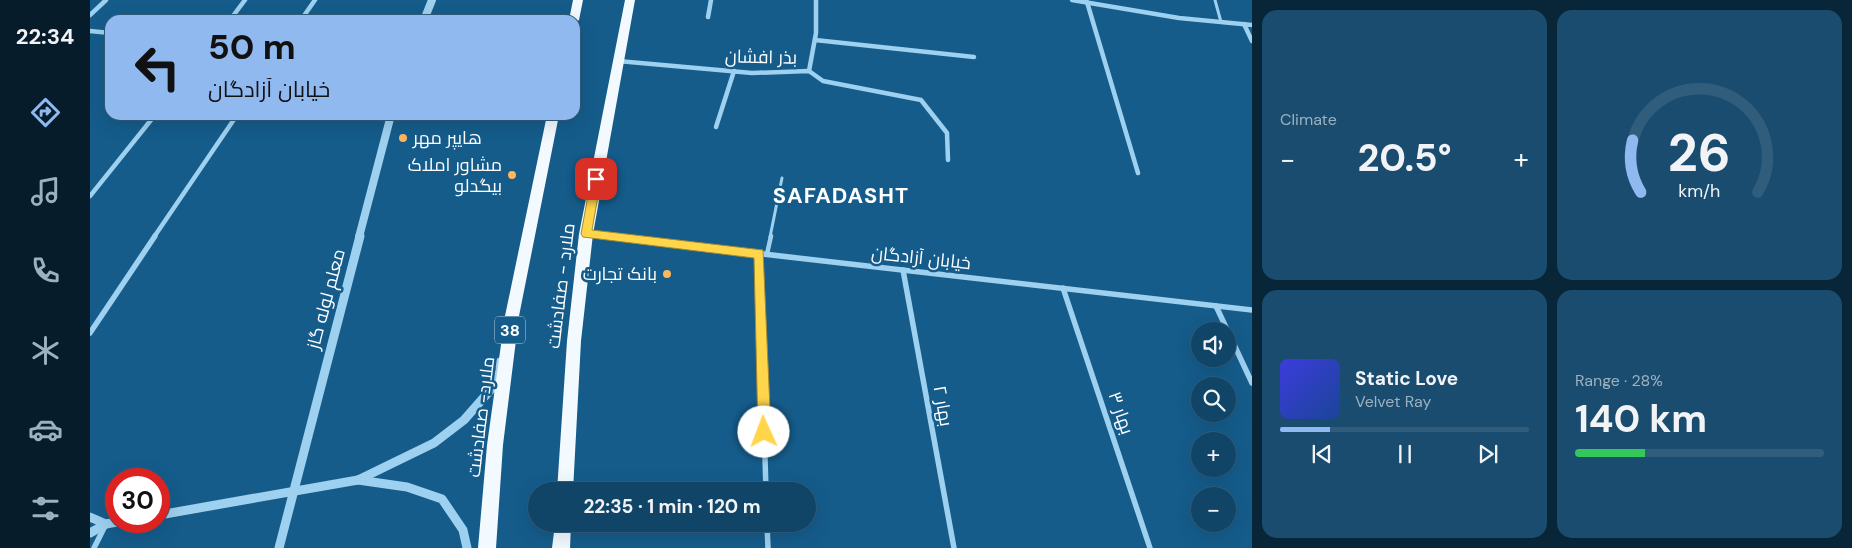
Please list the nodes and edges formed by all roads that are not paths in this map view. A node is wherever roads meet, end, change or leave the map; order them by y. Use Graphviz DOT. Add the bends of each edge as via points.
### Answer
graph roads {
  1 [pos="106,0"];
  2 [pos="245,0"];
  3 [pos="315,0"];
  4 [pos="432,0"];
  5 [pos="578,0"];
  6 [pos="630,0"];
  7 [pos="711,0"];
  8 [pos="816,0"];
  9 [pos="1072,0"];
  10 [pos="1078,0"];
  11 [pos="1214,0"];
  12 [pos="1087,2"];
  13 [pos="90,15"];
  14 [pos="234,15"];
  15 [pos="304,15"];
  16 [pos="426,15"];
  17 [pos="575,15"];
  18 [pos="708,17"];
  19 [pos="1221,22"];
  20 [pos="1244,24"];
  21 [pos="1252,25"];
  22 [pos="90,31"];
  23 [pos="105,32"];
  24 [pos="815,40"];
  25 [pos="1252,41"];
  26 [pos="974,57"];
  27 [pos="617,61"];
  28 [pos="734,71"];
  29 [pos="809,71"];
  30 [pos="151,120"];
  31 [pos="234,120"];
  32 [pos="390,120"];
  33 [pos="552,120"];
  34 [pos="716,127"];
  35 [pos="948,160"];
  36 [pos="1138,173"];
  37 [pos="782,178"];
  38 [pos="90,196"];
  39 [pos="586,234"];
  40 [pos="759,254"];
  41 [pos="767,254"];
  42 [pos="903,270"];
  43 [pos="1063,288"];
  44 [pos="1216,306"];
  45 [pos="1252,310"];
  46 [pos="512,316"];
  47 [pos="90,334"];
  48 [pos="1252,383"];
  49 [pos="358,480"];
  50 [pos="566,482"];
  51 [pos="766,482"];
  52 [pos="294,490"];
  53 [pos="170,513"];
  54 [pos="90,517"];
  55 [pos="105,524"];
  56 [pos="105,525"];
  57 [pos="105,526"];
  58 [pos="562,532"];
  59 [pos="767,532"];
  60 [pos="90,533"];
  61 [pos="94,548"];
  62 [pos="279,548"];
  63 [pos="467,548"];
  64 [pos="487,548"];
  65 [pos="561,548"];
  66 [pos="768,548"];
  67 [pos="954,548"];
  68 [pos="1150,548"];
  1 -- 13 [label="street"];
  2 -- 14 [label="street"];
  3 -- 15 [label="street"];
  4 -- 16 [label="street"];
  5 -- 17 [label="highway"];
  6 -- 27 [label="highway, ملارد - صفادشت"];
  7 -- 18 [label="street"];
  8 -- 24 [label="street"];
  9 -- 10 [label="street"];
  10 -- 12 [label="street"];
  11 -- 19 [label="lane"];
  12 -- 19 [label="street"];
  12 -- 36 [label="street"];
  19 -- 20 [label="street"];
  20 -- 21 [label="street"];
  20 -- 25 [label="street"];
  22 -- 23 [label="street"];
  24 -- 26 [label="street"];
  24 -- 29 [label="street"];
  27 -- 28 [label="street, بذر افشان"];
  27 -- 39 [label="highway, ملارد - صفادشت"];
  28 -- 29 [label="street, بذر افشان"];
  28 -- 34 [label="street"];
  29 -- 35 [label="street, بذر افشان" via="823,81 921,100 947,133"];
  30 -- 38 [label="street"];
  31 -- 47 [label="street"];
  32 -- 52 [label="street, معلم لوله گاز"];
  33 -- 46 [label="highway, ملارد- صفادشت / 38"];
  37 -- 41 [label="lane"];
  39 -- 40 [label="street, خیابان آزادگان"];
  39 -- 50 [label="highway, ملارد - صفادشت" via="574,341"];
  40 -- 41 [label="street, خیابان آزادگان"];
  40 -- 51 [label="street"];
  41 -- 42 [label="street, خیابان آزادگان"];
  42 -- 43 [label="street, خیابان آزادگان"];
  42 -- 67 [label="street, بهار ۲"];
  43 -- 44 [label="street, خیابان آزادگان"];
  43 -- 68 [label="street, بهار ۳"];
  44 -- 45 [label="street, خیابان آزادگان"];
  44 -- 48 [label="street"];
  46 -- 49 [label="street" via="493,387 464,420 434,443"];
  46 -- 64 [label="highway, ملارد- صفادشت / 38"];
  49 -- 52 [label="street"];
  49 -- 63 [label="street" via="407,486 442,499 463,530"];
  52 -- 53 [label="street"];
  52 -- 62 [label="street, معلم لوله گاز"];
  54 -- 55 [label="street"];
  56 -- 60 [label="street"];
  57 -- 61 [label="street"];
  58 -- 65 [label="highway"];
  59 -- 66 [label="street"];
}
